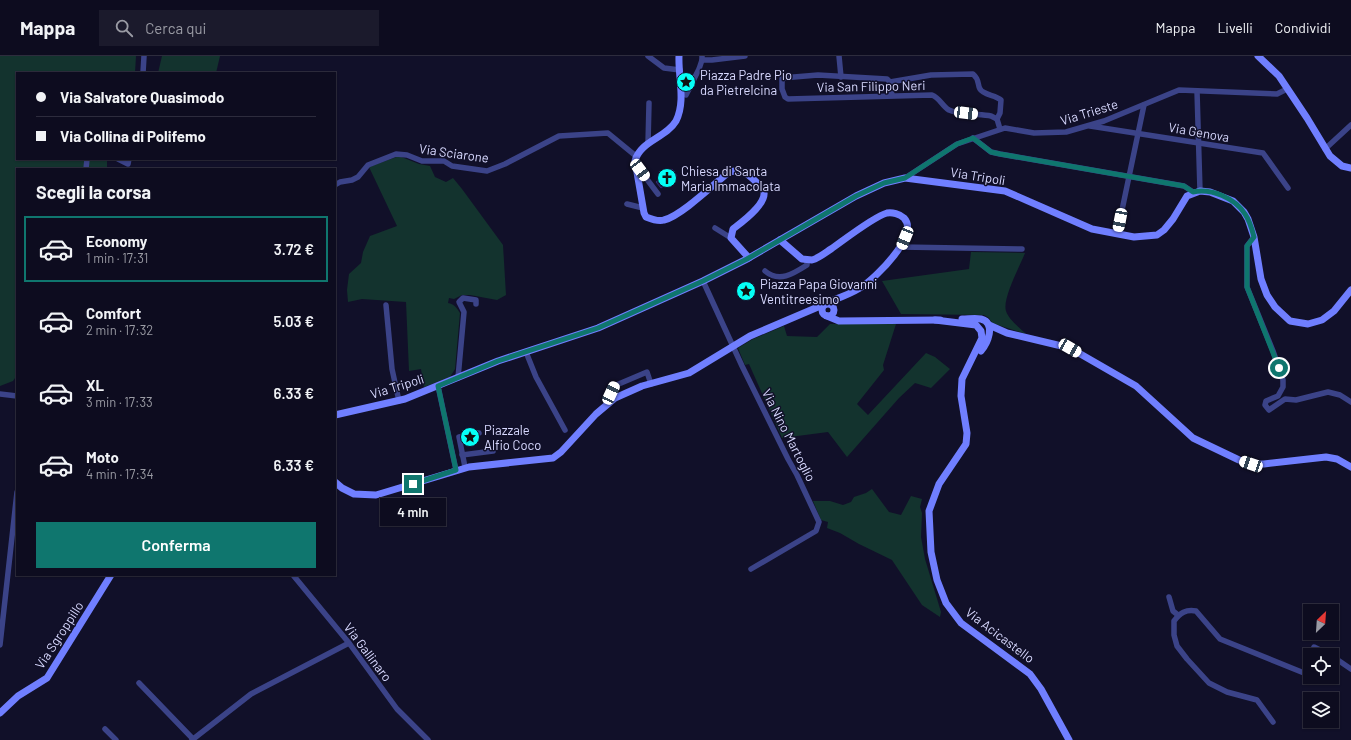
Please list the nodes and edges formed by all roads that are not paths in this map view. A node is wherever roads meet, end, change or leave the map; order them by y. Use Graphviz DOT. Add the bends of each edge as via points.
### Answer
graph roads {
  1 [pos="144,56"];
  2 [pos="648,56"];
  3 [pos="679,56"];
  4 [pos="745,56"];
  5 [pos="839,56"];
  6 [pos="1258,56"];
  7 [pos="702,58"];
  8 [pos="680,70"];
  9 [pos="143,72"];
  10 [pos="841,77"];
  11 [pos="890,82"];
  12 [pos="1287,89"];
  13 [pos="1197,91"];
  14 [pos="686,96"];
  15 [pos="892,96"];
  16 [pos="648,103"];
  17 [pos="1144,105"];
  18 [pos="996,119"];
  19 [pos="1088,125"];
  20 [pos="1351,125"];
  21 [pos="1000,129"];
  22 [pos="1137,133"];
  23 [pos="973,138"];
  24 [pos="1200,143"];
  25 [pos="648,144"];
  26 [pos="1325,149"];
  27 [pos="636,156"];
  28 [pos="120,160"];
  29 [pos="129,160"];
  30 [pos="1351,168"];
  31 [pos="636,170"];
  32 [pos="1128,177"];
  33 [pos="905,178"];
  34 [pos="336,184"];
  35 [pos="1288,188"];
  36 [pos="1197,191"];
  37 [pos="658,194"];
  38 [pos="627,204"];
  39 [pos="643,208"];
  40 [pos="715,228"];
  41 [pos="1117,234"];
  42 [pos="1254,237"];
  43 [pos="731,238"];
  44 [pos="780,240"];
  45 [pos="901,247"];
  46 [pos="1022,249"];
  47 [pos="749,258"];
  48 [pos="807,260"];
  49 [pos="765,271"];
  50 [pos="703,281"];
  51 [pos="1351,290"];
  52 [pos="476,304"];
  53 [pos="826,304"];
  54 [pos="386,305"];
  55 [pos="834,312"];
  56 [pos="801,314"];
  57 [pos="824,314"];
  58 [pos="935,320"];
  59 [pos="848,321"];
  60 [pos="947,322"];
  61 [pos="989,328"];
  62 [pos="733,345"];
  63 [pos="526,352"];
  64 [pos="968,364"];
  65 [pos="458,378"];
  66 [pos="651,384"];
  67 [pos="438,386"];
  68 [pos="0,394"];
  69 [pos="16,396"];
  70 [pos="399,400"];
  71 [pos="612,401"];
  72 [pos="1351,402"];
  73 [pos="336,415"];
  74 [pos="565,430"];
  75 [pos="479,433"];
  76 [pos="493,451"];
  77 [pos="462,455"];
  78 [pos="1351,467"];
  79 [pos="466,468"];
  80 [pos="456,470"];
  81 [pos="336,483"];
  82 [pos="16,501"];
  83 [pos="751,569"];
  84 [pos="110,576"];
  85 [pos="294,576"];
  86 [pos="1168,597"];
  87 [pos="1178,615"];
  88 [pos="349,643"];
  89 [pos="0,645"];
  90 [pos="1339,661"];
  91 [pos="1351,669"];
  92 [pos="1303,673"];
  93 [pos="138,684"];
  94 [pos="0,713"];
  95 [pos="1273,722"];
  96 [pos="105,730"];
  97 [pos="116,740"];
  98 [pos="192,740"];
  99 [pos="428,740"];
  100 [pos="1069,740"];
  1 -- 9 [label="street"];
  2 -- 8 [label="street" via="664,68"];
  3 -- 8 [label="street"];
  4 -- 7 [label="street" via="712,60"];
  5 -- 10 [label="street"];
  6 -- 12 [label="street" via="1273,69"];
  7 -- 14 [label="street"];
  8 -- 25 [label="street" via="680,105 676,121"];
  10 -- 11 [label="street" via="887,79"];
  10 -- 15 [label="street, Via San Filippo Neri" via="818,75 782,78 784,97 788,99"];
  11 -- 15 [label="street"];
  11 -- 18 [label="street" via="932,75 973,74 980,83 981,91 997,96 1001,100 1000,113"];
  12 -- 13 [label="street, Via Trieste" via="1277,94"];
  12 -- 26 [label="street"];
  13 -- 17 [label="street, Via Trieste" via="1179,90"];
  13 -- 24 [label="street"];
  15 -- 18 [label="street, Via San Filippo Neri" via="938,97 944,106 953,111 991,116"];
  16 -- 25 [label="street"];
  17 -- 19 [label="street, Via Trieste"];
  17 -- 22 [label="street"];
  18 -- 21 [label="street"];
  19 -- 21 [label="street, Via Trieste" via="1066,132 1049,133"];
  19 -- 22 [label="street, Via Genova"];
  20 -- 26 [label="street"];
  21 -- 23 [label="street, Via Trieste"];
  22 -- 24 [label="street, Via Genova"];
  22 -- 32 [label="street"];
  23 -- 32 [label="street" via="991,152"];
  23 -- 33 [label="street, Via Trieste" via="957,144"];
  24 -- 35 [label="street, Via Genova" via="1263,153"];
  24 -- 36 [label="street"];
  25 -- 27 [label="street"];
  26 -- 30 [label="street" via="1338,164"];
  27 -- 31 [label="street"];
  27 -- 34 [label="street, Via Sciarone" via="608,133 559,136 487,171 452,166 444,161 422,161 396,154 368,165 358,177"];
  28 -- 29 [label="street" via="128,164"];
  31 -- 37 [label="street" via="640,170"];
  31 -- 39 [label="street"];
  32 -- 36 [label="street" via="1184,186"];
  32 -- 41 [label="street"];
  33 -- 41 [label="street, Via Tripoli" via="1004,191 1092,229"];
  33 -- 44 [label="street, Via Tripoli" via="884,183 856,196"];
  36 -- 41 [label="street, Via Tripoli" via="1187,196 1164,230 1157,235 1134,237"];
  36 -- 42 [label="street" via="1223,196 1239,206 1248,218"];
  38 -- 39 [label="street"];
  39 -- 43 [label="street" via="646,217 666,220 729,172 743,172 763,189 764,199 733,229"];
  40 -- 43 [label="street"];
  42 -- 51 [label="street" via="1261,279 1267,295 1290,321 1308,324 1322,320 1334,311"];
  42 -- 72 [label="street" via="1247,246 1247,287 1283,380 1283,387 1278,396 1266,401 1264,405 1269,410 1285,399 1296,400 1328,392 1340,395"];
  43 -- 47 [label="street"];
  44 -- 47 [label="street, Via Tripoli"];
  44 -- 48 [label="street"];
  45 -- 46 [label="street"];
  45 -- 48 [label="street" via="907,223 899,214 888,213 816,259"];
  45 -- 53 [label="street" via="864,286"];
  47 -- 50 [label="street, Via Tripoli"];
  48 -- 49 [label="street" via="807,265 788,276 777,278"];
  50 -- 62 [label="street, Via Nino Martoglio"];
  50 -- 63 [label="street, Via Tripoli" via="598,328"];
  52 -- 65 [label="street" via="476,300 467,298 459,302 464,312"];
  53 -- 55 [label="street" via="833,306"];
  53 -- 56 [label="street"];
  53 -- 57 [label="street" via="822,309"];
  54 -- 70 [label="street" via="392,369"];
  55 -- 57 [label="street" via="831,315"];
  55 -- 59 [label="street"];
  56 -- 57 [label="street" via="817,311"];
  56 -- 62 [label="street"];
  57 -- 59 [label="street" via="835,321"];
  58 -- 59 [label="street"];
  58 -- 60 [label="street"];
  58 -- 61 [label="street" via="980,319 986,321"];
  60 -- 61 [label="street" via="975,322"];
  60 -- 64 [label="street" via="972,324 981,331 981,343"];
  61 -- 64 [label="street" via="983,348"];
  61 -- 78 [label="street" via="1070,348 1136,386 1193,438 1239,460 1251,464 1264,464 1326,456 1338,459"];
  62 -- 66 [label="street" via="689,373"];
  62 -- 83 [label="street, Via Nino Martoglio" via="819,522 816,531"];
  63 -- 65 [label="street, Via Tripoli"];
  63 -- 74 [label="street" via="536,377"];
  64 -- 100 [label="street, Via Acicastello" via="962,379 961,396 967,440 964,449 939,484 930,511 929,533 934,568 946,603 961,623 1030,674"];
  65 -- 67 [label="street, Via Tripoli"];
  66 -- 71 [label="street" via="629,391"];
  66 -- 71 [label="street" via="647,372 614,386 611,393"];
  67 -- 70 [label="street, Via Tripoli"];
  67 -- 80 [label="street"];
  68 -- 69 [label="street"];
  70 -- 73 [label="street, Via Tripoli"];
  71 -- 79 [label="street" via="553,458"];
  75 -- 77 [label="street" via="459,437"];
  76 -- 77 [label="street"];
  77 -- 79 [label="street"];
  79 -- 80 [label="street"];
  80 -- 81 [label="street" via="376,495 354,494"];
  82 -- 89 [label="street"];
  84 -- 94 [label="street, Via Sgroppillo" via="47,678 18,696"];
  85 -- 88 [label="street, Via Gallinaro"];
  86 -- 87 [label="street" via="1173,611"];
  87 -- 92 [label="street" via="1191,610 1196,611 1220,639"];
  87 -- 95 [label="street" via="1174,621 1174,635 1187,659 1214,687 1257,700"];
  88 -- 98 [label="street" via="251,694"];
  88 -- 99 [label="street, Via Gallinaro" via="397,709"];
  90 -- 91 [label="street"];
  93 -- 98 [label="street"];
  96 -- 97 [label="street"];
}
